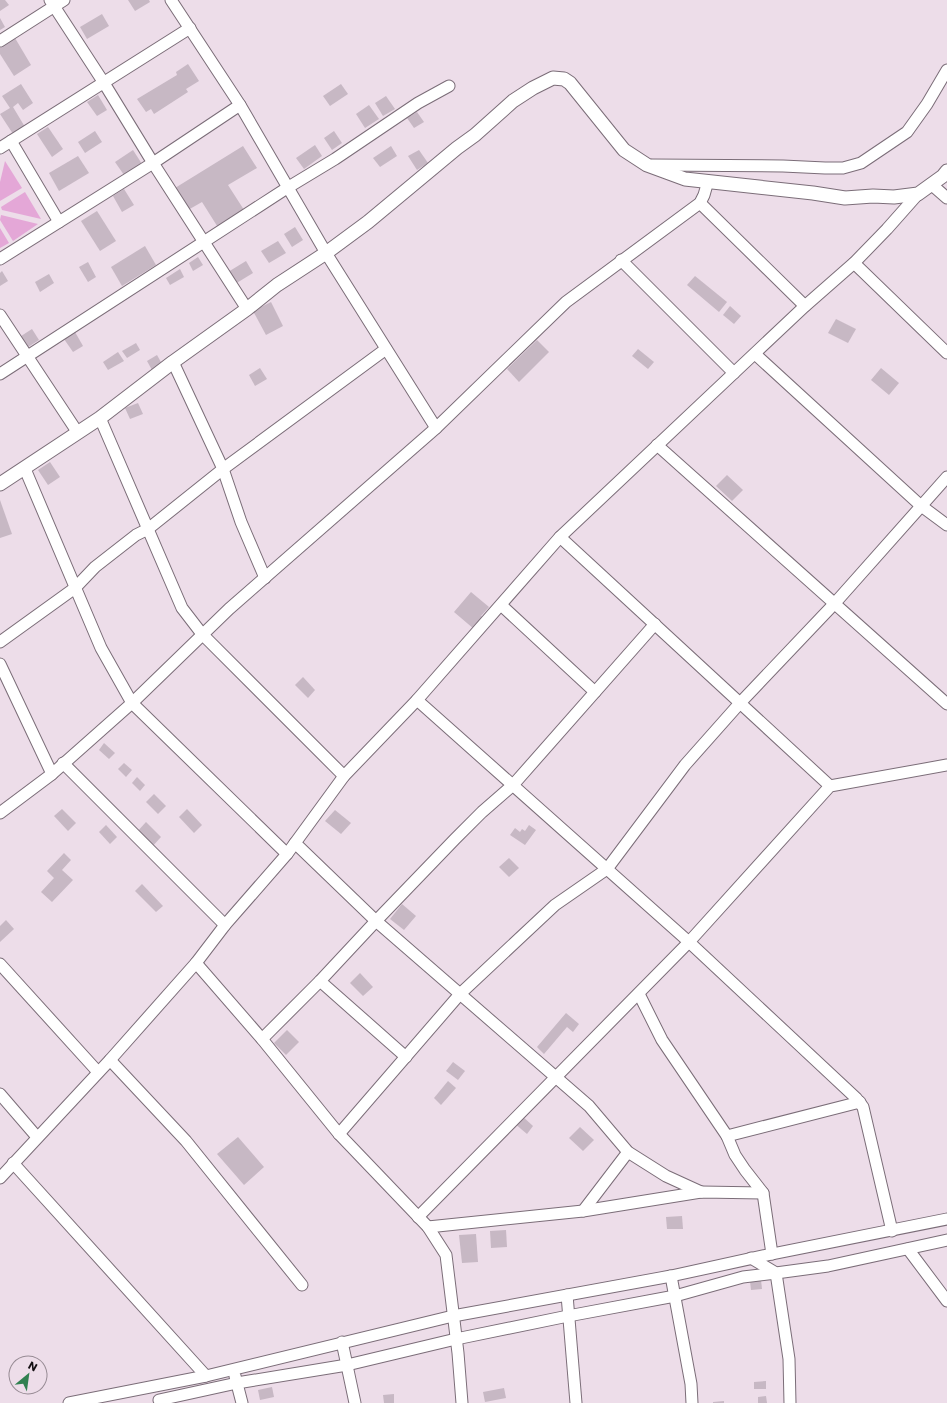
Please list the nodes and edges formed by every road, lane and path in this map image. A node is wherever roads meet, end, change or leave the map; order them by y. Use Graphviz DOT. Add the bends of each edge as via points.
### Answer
graph roads {
  1 [pos="64,0"];
  2 [pos="171,0"];
  3 [pos="52,3"];
  4 [pos="190,28"];
  5 [pos="0,41"];
  6 [pos="947,70"];
  7 [pos="104,82"];
  8 [pos="448,86"];
  9 [pos="240,105"];
  10 [pos="11,141"];
  11 [pos="0,148"];
  12 [pos="153,163"];
  13 [pos="647,165"];
  14 [pos="947,171"];
  15 [pos="708,181"];
  16 [pos="931,184"];
  17 [pos="287,188"];
  18 [pos="918,194"];
  19 [pos="947,198"];
  20 [pos="700,203"];
  21 [pos="59,222"];
  22 [pos="203,242"];
  23 [pos="326,253"];
  24 [pos="0,259"];
  25 [pos="621,260"];
  26 [pos="854,263"];
  27 [pos="805,306"];
  28 [pos="247,309"];
  29 [pos="0,315"];
  30 [pos="386,349"];
  31 [pos="947,353"];
  32 [pos="755,354"];
  33 [pos="28,357"];
  34 [pos="173,362"];
  35 [pos="734,373"];
  36 [pos="0,374"];
  37 [pos="100,418"];
  38 [pos="436,428"];
  39 [pos="78,433"];
  40 [pos="657,445"];
  41 [pos="25,468"];
  42 [pos="223,469"];
  43 [pos="947,477"];
  44 [pos="0,484"];
  45 [pos="920,505"];
  46 [pos="947,525"];
  47 [pos="148,528"];
  48 [pos="560,536"];
  49 [pos="265,578"];
  50 [pos="75,588"];
  51 [pos="835,603"];
  52 [pos="501,605"];
  53 [pos="655,624"];
  54 [pos="202,634"];
  55 [pos="0,642"];
  56 [pos="0,664"];
  57 [pos="595,692"];
  58 [pos="417,700"];
  59 [pos="132,703"];
  60 [pos="740,703"];
  61 [pos="947,704"];
  62 [pos="63,763"];
  63 [pos="947,765"];
  64 [pos="52,774"];
  65 [pos="344,776"];
  66 [pos="513,785"];
  67 [pos="830,786"];
  68 [pos="0,813"];
  69 [pos="295,843"];
  70 [pos="287,854"];
  71 [pos="606,869"];
  72 [pos="376,921"];
  73 [pos="225,925"];
  74 [pos="688,942"];
  75 [pos="196,963"];
  76 [pos="0,964"];
  77 [pos="320,981"];
  78 [pos="460,994"];
  79 [pos="639,994"];
  80 [pos="262,1039"];
  81 [pos="406,1057"];
  82 [pos="110,1060"];
  83 [pos="98,1072"];
  84 [pos="556,1076"];
  85 [pos="0,1094"];
  86 [pos="860,1102"];
  87 [pos="339,1134"];
  88 [pos="727,1136"];
  89 [pos="38,1137"];
  90 [pos="628,1152"];
  91 [pos="13,1163"];
  92 [pos="0,1178"];
  93 [pos="701,1192"];
  94 [pos="763,1193"];
  95 [pos="583,1211"];
  96 [pos="418,1217"];
  97 [pos="947,1219"];
  98 [pos="428,1227"];
  99 [pos="892,1231"];
  100 [pos="947,1240"];
  101 [pos="908,1249"];
  102 [pos="772,1254"];
  103 [pos="751,1258"];
  104 [pos="776,1273"];
  105 [pos="671,1276"];
  106 [pos="302,1284"];
  107 [pos="566,1295"];
  108 [pos="675,1296"];
  109 [pos="947,1301"];
  110 [pos="453,1316"];
  111 [pos="568,1316"];
  112 [pos="456,1339"];
  113 [pos="342,1342"];
  114 [pos="347,1365"];
  115 [pos="233,1369"];
  116 [pos="206,1376"];
  117 [pos="237,1383"];
  118 [pos="161,1386"];
  119 [pos="154,1402"];
  120 [pos="69,1403"];
  121 [pos="242,1403"];
  122 [pos="355,1403"];
  123 [pos="462,1403"];
  124 [pos="576,1403"];
  125 [pos="692,1403"];
  126 [pos="790,1403"];
  1 -- 3 [label="street"];
  2 -- 4 [label="street"];
  3 -- 5 [label="street"];
  3 -- 7 [label="street"];
  4 -- 7 [label="street"];
  4 -- 9 [label="street"];
  6 -- 13 [label="street" via="907,132 861,163 843,168"];
  7 -- 10 [label="street"];
  7 -- 12 [label="street"];
  8 -- 17 [label="street"];
  9 -- 12 [label="street"];
  9 -- 17 [label="street"];
  10 -- 11 [label="street"];
  10 -- 21 [label="street"];
  12 -- 21 [label="street"];
  12 -- 22 [label="street"];
  13 -- 15 [label="street" via="685,178"];
  13 -- 23 [label="street" via="624,150 570,83 564,79 553,78 532,88 513,102 368,222"];
  14 -- 16 [label="street"];
  15 -- 18 [label="street" via="845,198"];
  15 -- 20 [label="street"];
  16 -- 18 [label="street"];
  16 -- 19 [label="street"];
  17 -- 22 [label="street"];
  17 -- 23 [label="street"];
  18 -- 26 [label="street"];
  20 -- 25 [label="street"];
  20 -- 27 [label="street"];
  21 -- 24 [label="street"];
  22 -- 28 [label="street"];
  22 -- 33 [label="street"];
  23 -- 28 [label="street" via="276,285"];
  23 -- 30 [label="street"];
  25 -- 35 [label="street"];
  25 -- 38 [label="street" via="566,302"];
  26 -- 27 [label="street"];
  26 -- 31 [label="street"];
  27 -- 32 [label="street"];
  28 -- 34 [label="street"];
  29 -- 33 [label="street"];
  30 -- 38 [label="street"];
  30 -- 42 [label="street"];
  32 -- 35 [label="street"];
  32 -- 45 [label="street"];
  33 -- 36 [label="street"];
  33 -- 39 [label="street"];
  34 -- 37 [label="street"];
  34 -- 42 [label="street"];
  35 -- 40 [label="street"];
  37 -- 39 [label="street"];
  37 -- 47 [label="street"];
  38 -- 49 [label="street"];
  39 -- 41 [label="street"];
  40 -- 48 [label="street"];
  40 -- 51 [label="street"];
  41 -- 44 [label="street"];
  41 -- 50 [label="street"];
  42 -- 47 [label="street"];
  42 -- 49 [label="street" via="241,522"];
  43 -- 45 [label="street"];
  45 -- 46 [label="street"];
  45 -- 51 [label="street"];
  47 -- 50 [label="street" via="100,564"];
  47 -- 54 [label="street" via="182,608"];
  48 -- 52 [label="street"];
  48 -- 53 [label="street"];
  49 -- 54 [label="street"];
  50 -- 55 [label="street"];
  50 -- 59 [label="street" via="100,648"];
  51 -- 60 [label="street"];
  51 -- 61 [label="street"];
  52 -- 57 [label="street"];
  52 -- 58 [label="street"];
  53 -- 57 [label="street"];
  53 -- 60 [label="street"];
  54 -- 59 [label="street"];
  54 -- 65 [label="street"];
  56 -- 64 [label="street"];
  57 -- 66 [label="street"];
  58 -- 65 [label="street"];
  58 -- 66 [label="street"];
  59 -- 62 [label="street"];
  59 -- 70 [label="street"];
  60 -- 67 [label="street"];
  60 -- 71 [label="street" via="686,765"];
  62 -- 64 [label="street"];
  62 -- 73 [label="street"];
  63 -- 67 [label="street"];
  64 -- 68 [label="street"];
  65 -- 69 [label="street"];
  66 -- 71 [label="street"];
  66 -- 72 [label="street" via="482,812"];
  67 -- 74 [label="street"];
  69 -- 70 [label="street"];
  69 -- 72 [label="street"];
  70 -- 73 [label="street"];
  71 -- 74 [label="street"];
  71 -- 78 [label="street" via="555,905"];
  72 -- 77 [label="street"];
  72 -- 78 [label="street"];
  73 -- 75 [label="street"];
  74 -- 79 [label="street"];
  74 -- 86 [label="street"];
  75 -- 80 [label="street"];
  75 -- 82 [label="street"];
  76 -- 83 [label="street"];
  77 -- 80 [label="street"];
  77 -- 81 [label="street"];
  78 -- 81 [label="street"];
  78 -- 84 [label="street"];
  79 -- 84 [label="street"];
  79 -- 88 [label="street" via="662,1040"];
  80 -- 87 [label="street"];
  81 -- 87 [label="street"];
  82 -- 83 [label="street"];
  82 -- 106 [label="street" via="186,1141"];
  83 -- 89 [label="street"];
  84 -- 90 [label="street" via="590,1106"];
  84 -- 96 [label="street"];
  85 -- 89 [label="street"];
  86 -- 88 [label="street"];
  86 -- 99 [label="street"];
  87 -- 96 [label="street"];
  88 -- 94 [label="street" via="735,1155"];
  89 -- 91 [label="street"];
  90 -- 93 [label="street" via="666,1176"];
  90 -- 95 [label="street"];
  91 -- 92 [label="street"];
  91 -- 116 [label="street"];
  93 -- 94 [label="street"];
  93 -- 95 [label="street"];
  94 -- 102 [label="street"];
  95 -- 98 [label="street"];
  96 -- 98 [label="street"];
  97 -- 99 [label="street"];
  98 -- 110 [label="street" via="446,1255"];
  99 -- 102 [label="street"];
  100 -- 101 [label="street"];
  101 -- 104 [label="street" via="828,1266"];
  101 -- 109 [label="street"];
  102 -- 103 [label="street"];
  103 -- 104 [label="street"];
  103 -- 105 [label="street"];
  104 -- 108 [label="street" via="743,1277"];
  104 -- 126 [label="street" via="788,1359"];
  105 -- 107 [label="street"];
  105 -- 108 [label="street"];
  107 -- 110 [label="street"];
  107 -- 111 [label="street"];
  108 -- 111 [label="street"];
  108 -- 125 [label="street"];
  110 -- 112 [label="street"];
  110 -- 113 [label="street"];
  111 -- 112 [label="street"];
  111 -- 124 [label="street"];
  112 -- 114 [label="street"];
  112 -- 123 [label="street"];
  113 -- 114 [label="street"];
  113 -- 115 [label="street"];
  114 -- 117 [label="street"];
  114 -- 122 [label="street"];
  115 -- 116 [label="street"];
  115 -- 117 [label="street"];
  116 -- 118 [label="street"];
  117 -- 119 [label="street"];
  117 -- 121 [label="street"];
  118 -- 119 [label="street"];
  118 -- 120 [label="street"];
}
